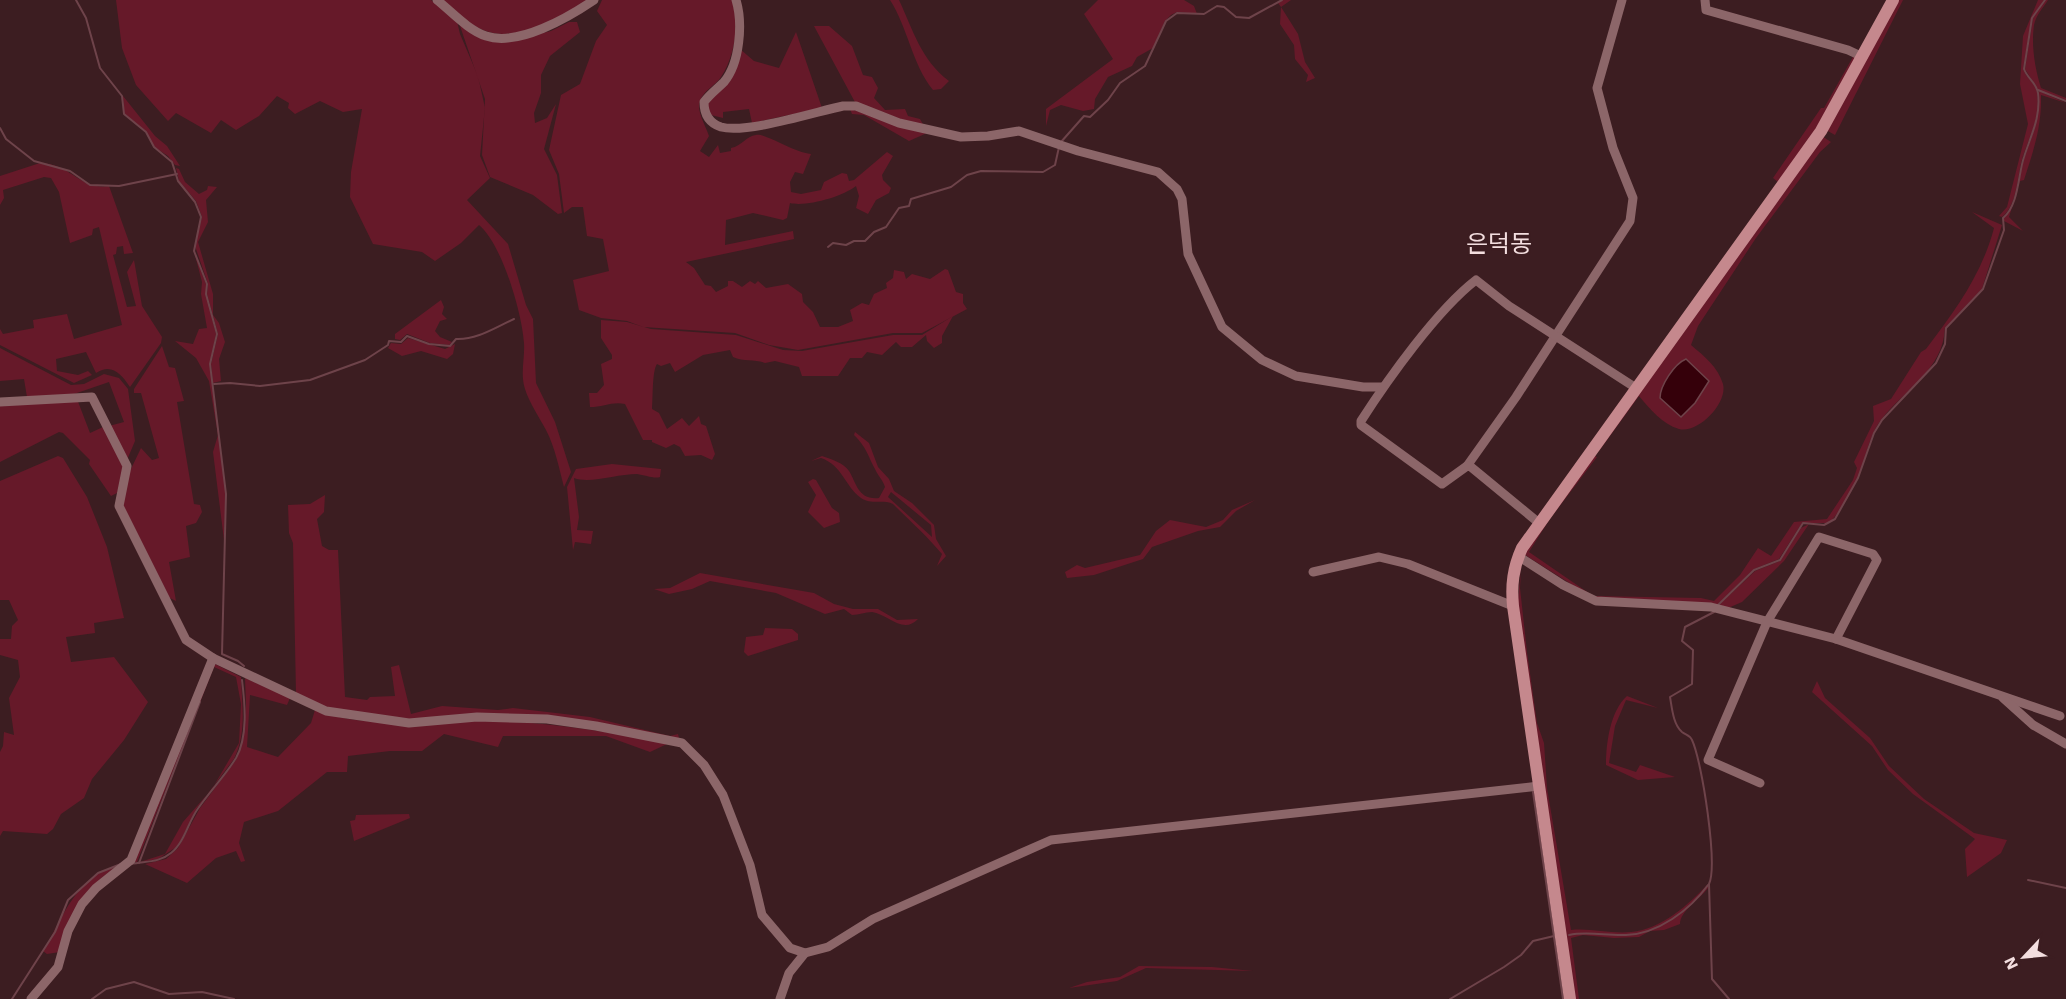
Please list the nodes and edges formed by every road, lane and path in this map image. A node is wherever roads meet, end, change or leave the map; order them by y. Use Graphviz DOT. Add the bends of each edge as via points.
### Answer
graph roads {
  1 [pos="437,0"];
  2 [pos="594,0"];
  3 [pos="736,0"];
  4 [pos="1622,0"];
  5 [pos="1705,0"];
  6 [pos="1893,0"];
  7 [pos="1863,57"];
  8 [pos="1555,334"];
  9 [pos="1383,387"];
  10 [pos="1636,388"];
  11 [pos="0,402"];
  12 [pos="1467,466"];
  13 [pos="1539,523"];
  14 [pos="1518,556"];
  15 [pos="1313,572"];
  16 [pos="1513,606"];
  17 [pos="1767,622"];
  18 [pos="1836,639"];
  19 [pos="213,658"];
  20 [pos="1998,694"];
  21 [pos="2060,716"];
  22 [pos="2066,744"];
  23 [pos="1760,783"];
  24 [pos="1539,786"];
  25 [pos="806,952"];
  26 [pos="31,999"];
  27 [pos="780,999"];
  28 [pos="1570,999"];
  1 -- 2 [label="street" via="465,23 491,37 552,27"];
  3 -- 9 [label="street" via="736,54 726,80 704,102 704,111 713,123 722,128 747,126 856,106 923,130 971,137 1019,131 1078,151 1145,167 1167,178 1177,189 1191,263 1222,327 1236,340 1262,360 1296,376 1372,389"];
  4 -- 8 [label="street" via="1597,88 1633,207 1624,233"];
  5 -- 7 [label="street" via="1706,10 1718,16 1767,26"];
  6 -- 7 [label="main road"];
  7 -- 10 [label="main road" via="1821,131"];
  8 -- 9 [label="street" via="1476,280"];
  8 -- 10 [label="street"];
  8 -- 12 [label="street"];
  9 -- 12 [label="street" via="1361,424 1442,484"];
  10 -- 13 [label="main road"];
  11 -- 19 [label="street" via="92,397 128,466 119,506 186,640"];
  12 -- 13 [label="street"];
  13 -- 14 [label="main road"];
  14 -- 16 [label="main road" via="1511,583"];
  14 -- 17 [label="street" via="1596,601 1711,607"];
  15 -- 16 [label="street" via="1378,557 1408,564"];
  16 -- 24 [label="main road"];
  17 -- 18 [label="street"];
  17 -- 18 [label="street" via="1819,537 1873,554 1877,560"];
  17 -- 23 [label="street" via="1708,760"];
  18 -- 20 [label="street"];
  19 -- 25 [label="street" via="326,711 344,715 409,723 477,717 547,719 682,743 700,760 723,795 750,865 762,915 790,948"];
  19 -- 26 [label="street" via="131,860 82,903 68,931 58,967"];
  20 -- 21 [label="street"];
  20 -- 22 [label="street" via="2033,725"];
  24 -- 25 [label="street" via="1051,840 873,919 828,947"];
  24 -- 28 [label="main road"];
  25 -- 27 [label="street" via="789,973"];
}
